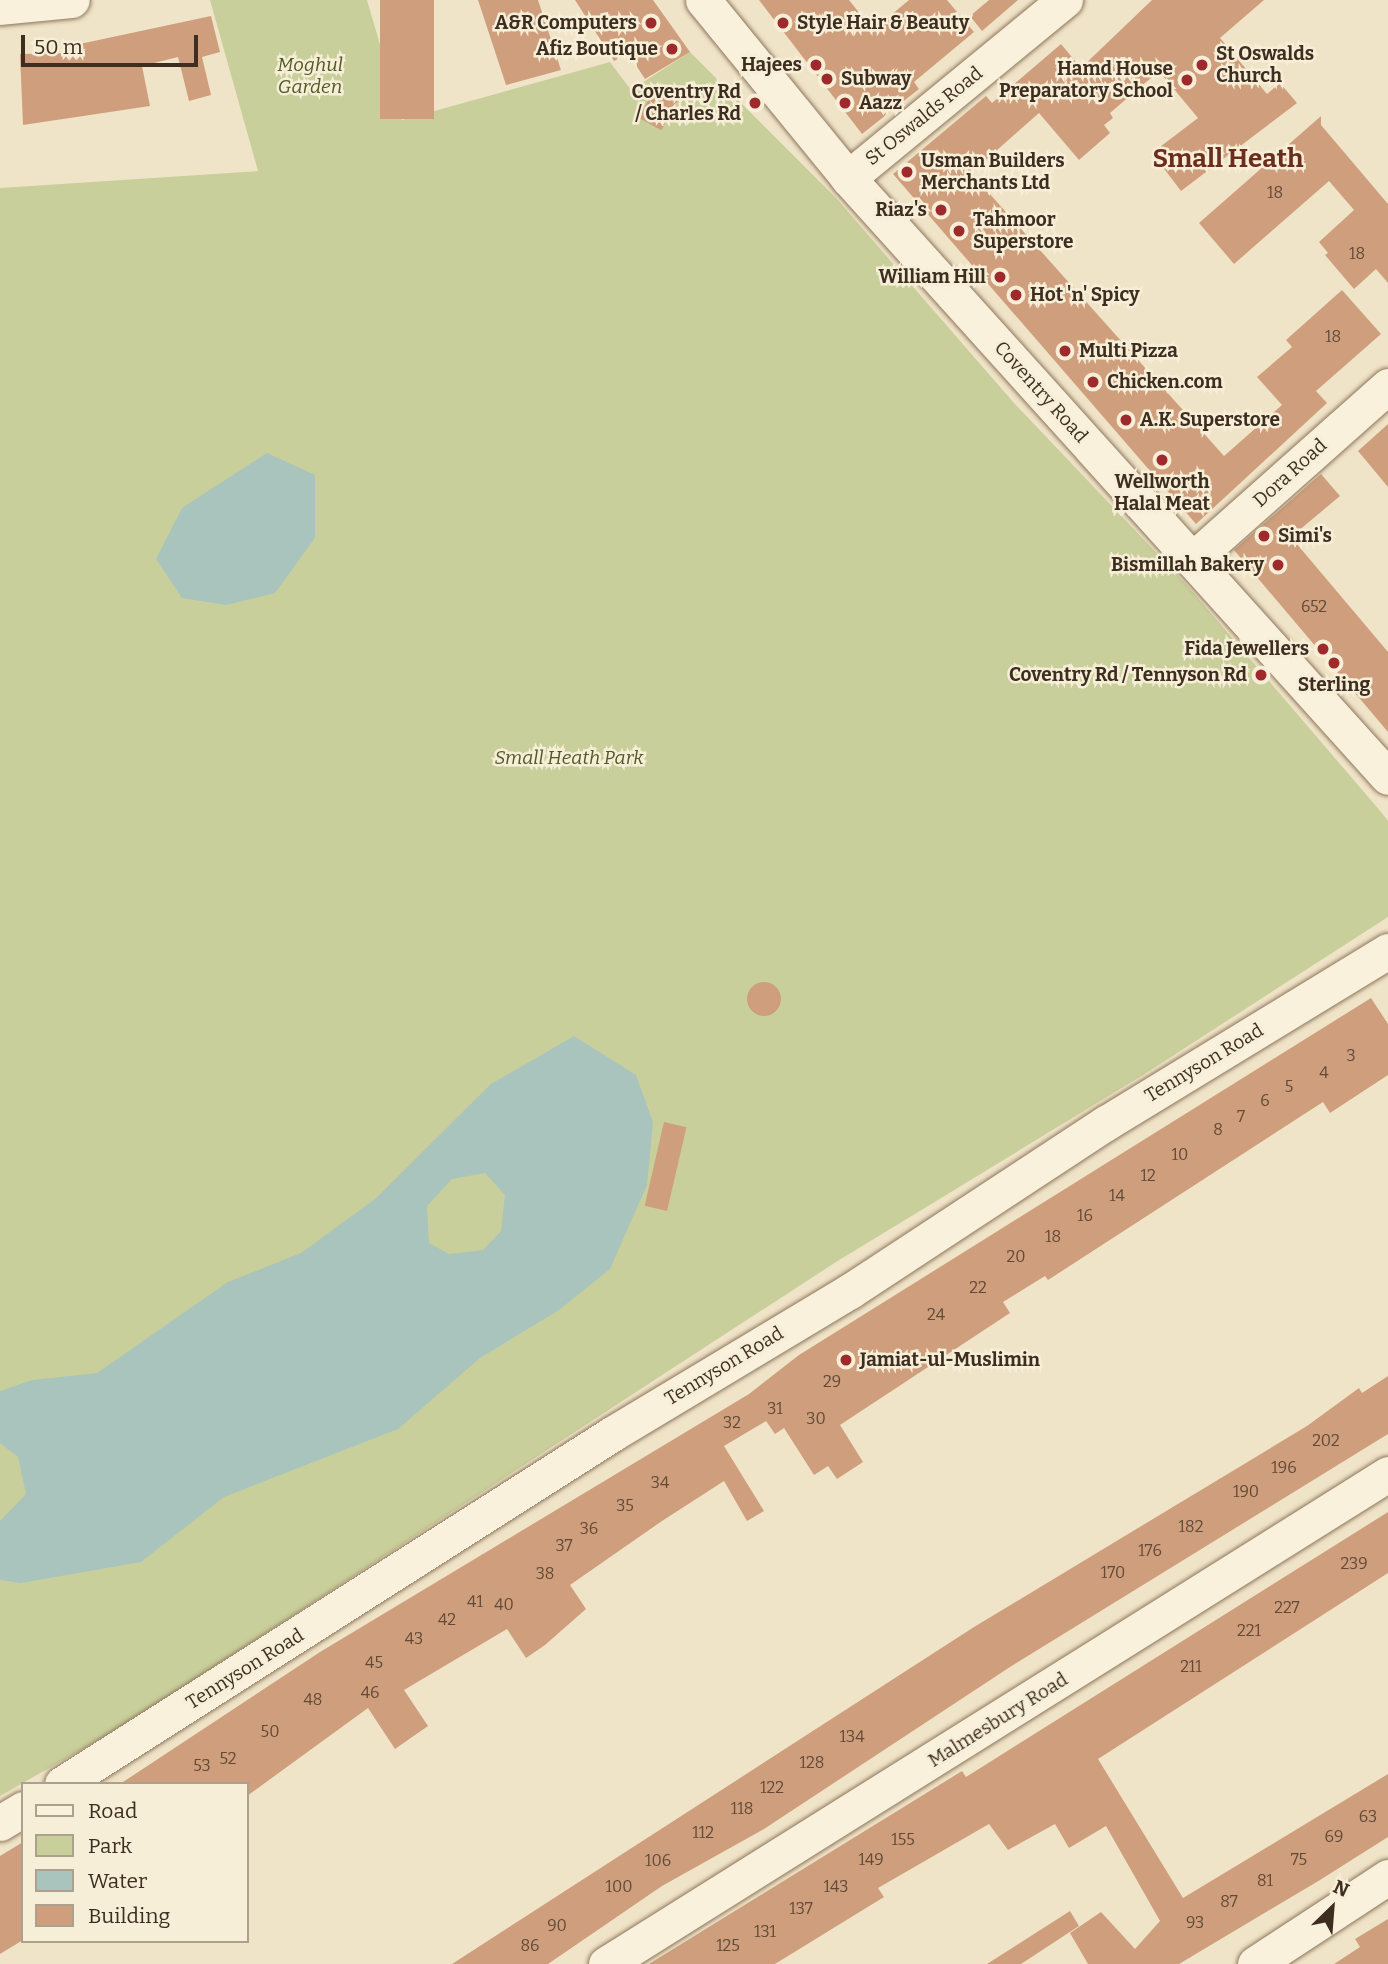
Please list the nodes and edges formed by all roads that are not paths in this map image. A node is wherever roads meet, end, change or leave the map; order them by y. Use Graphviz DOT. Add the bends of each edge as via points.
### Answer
graph roads {
  1 [pos="72,0"];
  2 [pos="703,0"];
  3 [pos="1065,0"];
  4 [pos="0,7"];
  5 [pos="848,178"];
  6 [pos="1388,386"];
  7 [pos="1192,561"];
  8 [pos="1388,777"];
  9 [pos="1388,951"];
  10 [pos="1388,1474"];
  11 [pos="65,1782"];
  12 [pos="21,1809"];
  13 [pos="0,1823"];
  14 [pos="1388,1877"];
  15 [pos="606,1964"];
  16 [pos="1255,1964"];
  1 -- 4 [label="street"];
  2 -- 5 [label="street, Coventry Road"];
  3 -- 5 [label="street, St Oswalds Road"];
  5 -- 7 [label="street, Coventry Road"];
  6 -- 7 [label="street, Dora Road"];
  7 -- 8 [label="street, Coventry Road"];
  9 -- 11 [label="street, Tennyson Road" via="1105,1123 850,1291 612,1434"];
  10 -- 15 [label="street, Malmesbury Road"];
  12 -- 13 [label="street"];
  14 -- 16 [label="street"];
}
